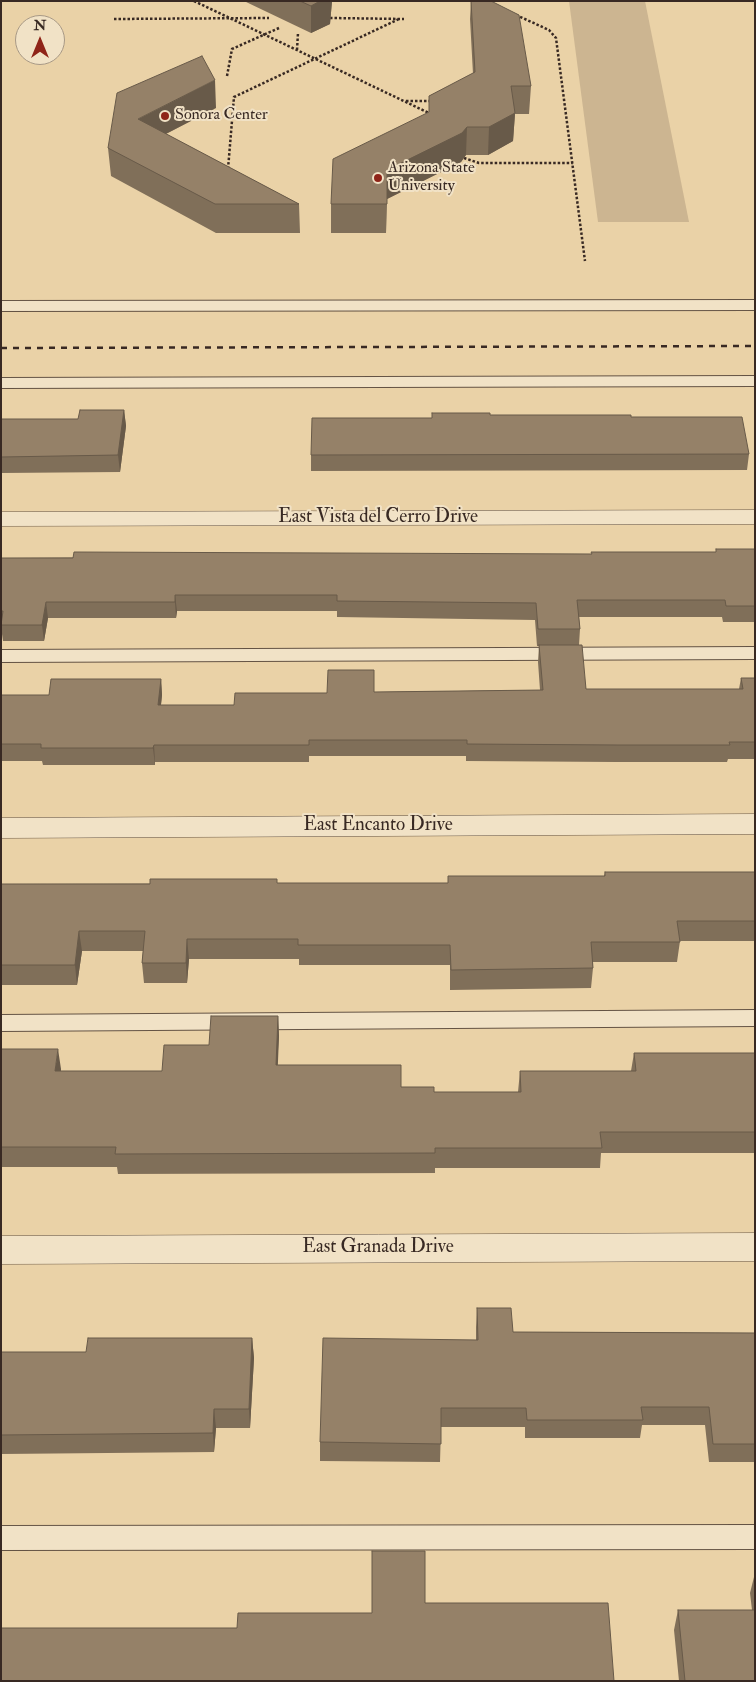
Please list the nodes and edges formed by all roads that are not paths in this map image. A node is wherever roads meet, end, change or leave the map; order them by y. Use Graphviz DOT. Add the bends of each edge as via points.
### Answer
graph roads {
  1 [pos="755,305"];
  2 [pos="1,306"];
  3 [pos="755,381"];
  4 [pos="1,383"];
  5 [pos="755,518"];
  6 [pos="1,519"];
  7 [pos="755,653"];
  8 [pos="1,656"];
  9 [pos="755,824"];
  10 [pos="1,828"];
  11 [pos="755,1018"];
  12 [pos="1,1023"];
  13 [pos="755,1247"];
  14 [pos="1,1250"];
  15 [pos="755,1537"];
  16 [pos="1,1538"];
  1 -- 2 [label="lane"];
  3 -- 4 [label="lane"];
  5 -- 6 [label="street, East Vista del Cerro Drive"];
  7 -- 8 [label="lane"];
  9 -- 10 [label="street, East Encanto Drive"];
  11 -- 12 [label="lane"];
  13 -- 14 [label="street, East Granada Drive"];
  15 -- 16 [label="lane"];
}
